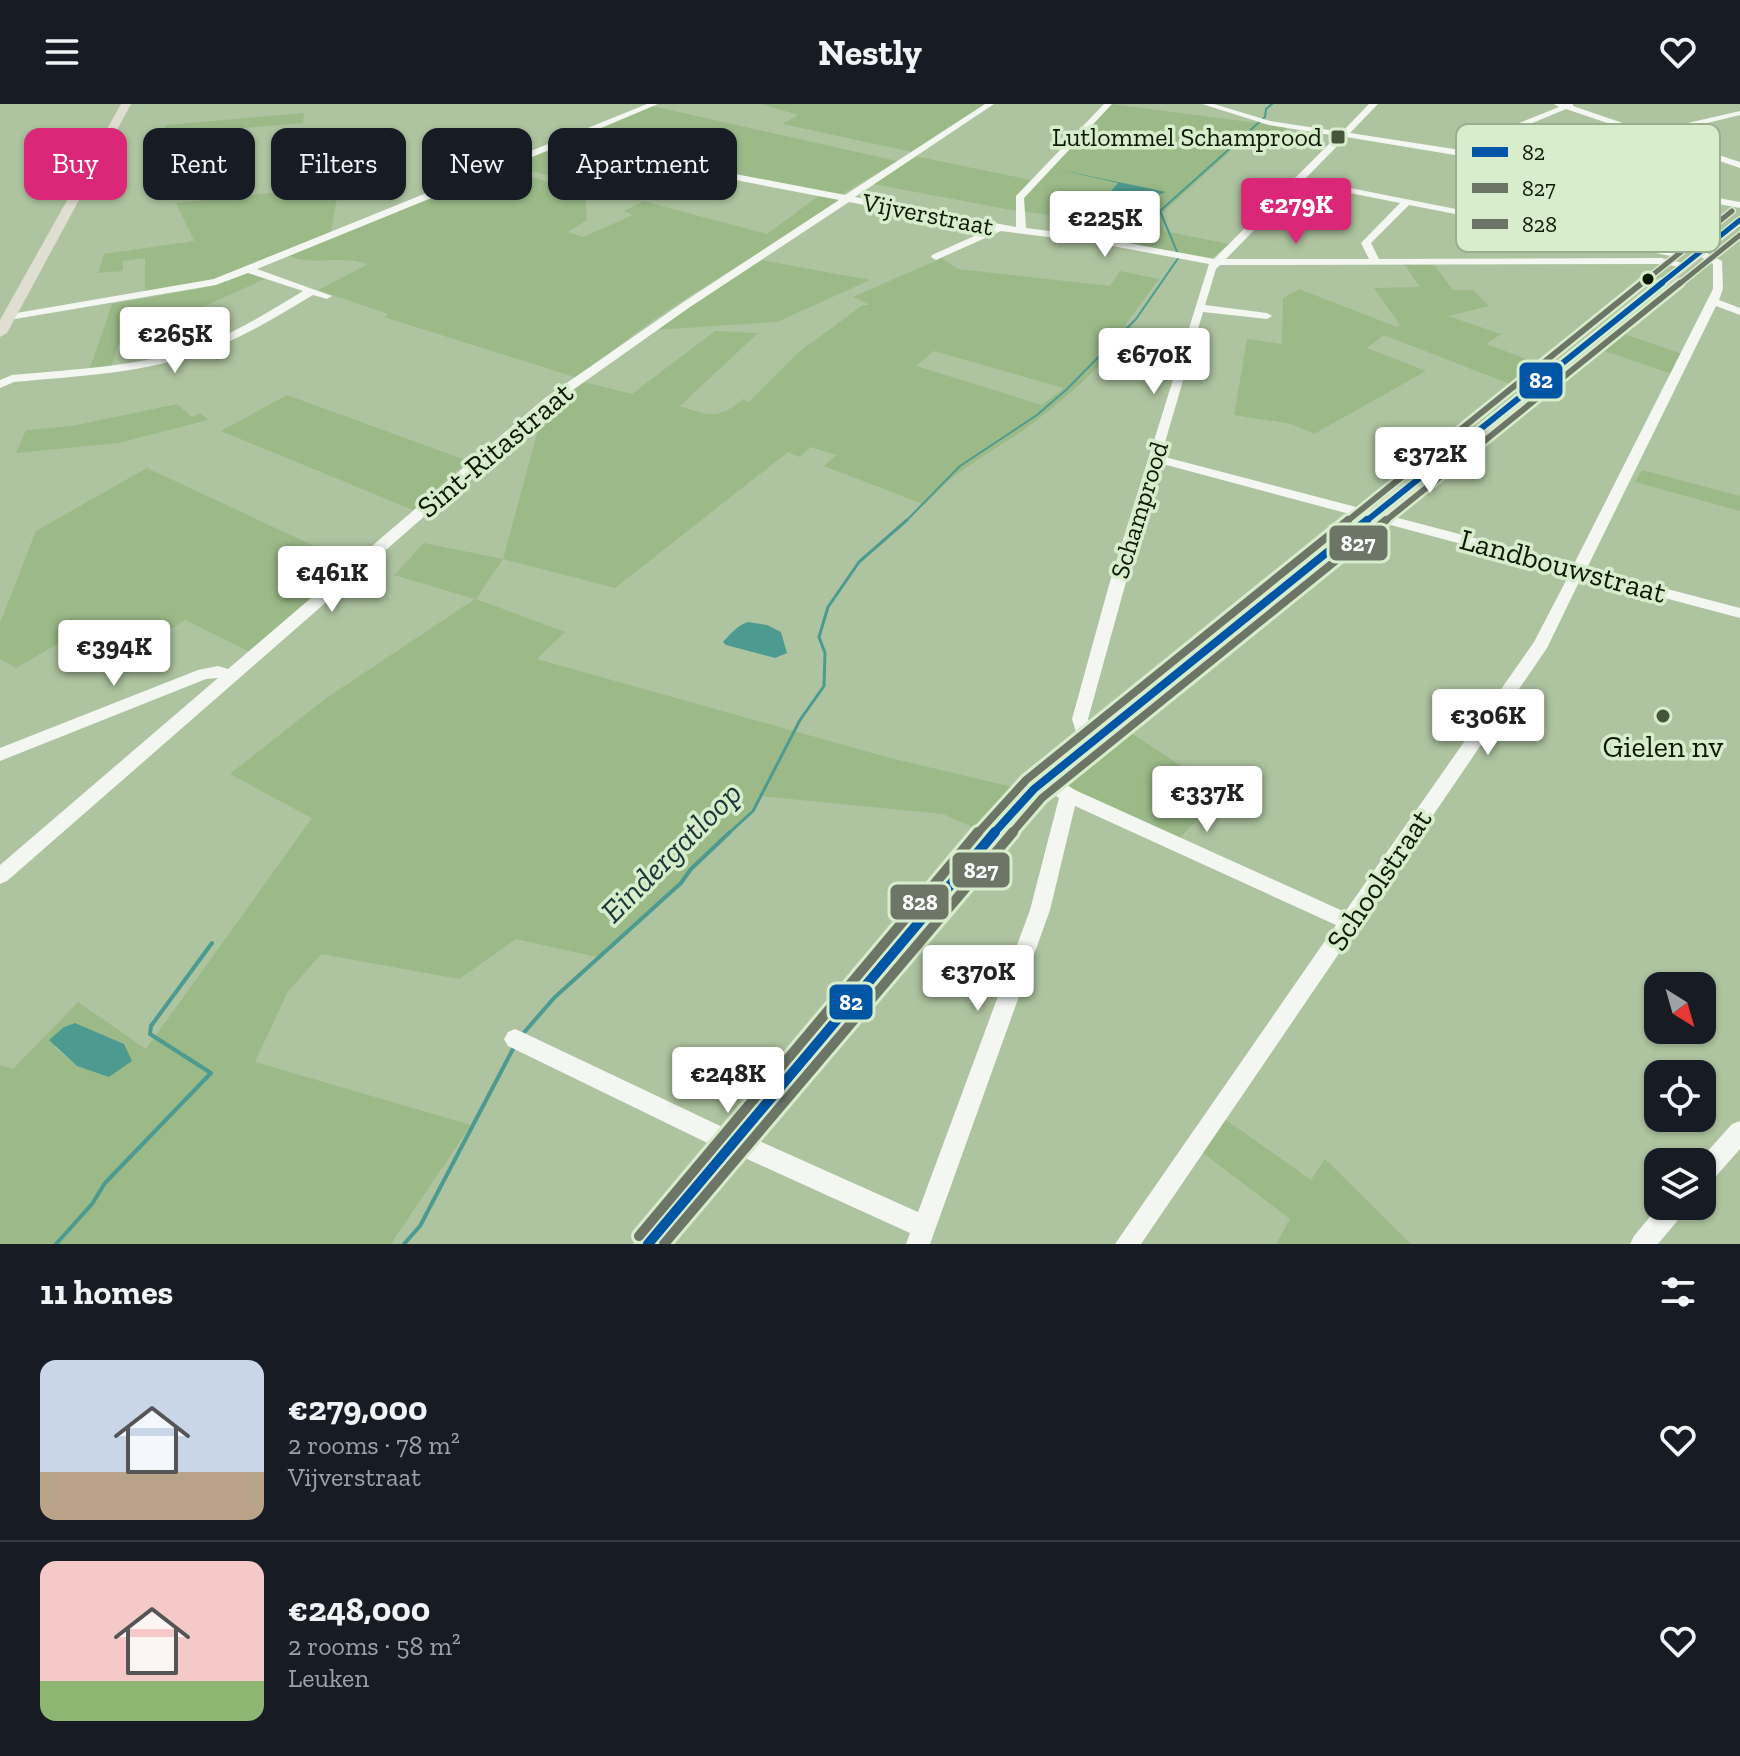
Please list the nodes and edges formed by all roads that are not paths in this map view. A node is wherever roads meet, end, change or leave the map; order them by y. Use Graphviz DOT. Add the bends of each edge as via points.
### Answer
graph roads {
  1 [pos="126,104"];
  2 [pos="654,104"];
  3 [pos="990,104"];
  4 [pos="1108,104"];
  5 [pos="1206,104"];
  6 [pos="1374,104"];
  7 [pos="1565,105"];
  8 [pos="1740,113"];
  9 [pos="1521,124"];
  10 [pos="1619,124"];
  11 [pos="1692,124"];
  12 [pos="596,128"];
  13 [pos="1342,135"];
  14 [pos="548,147"];
  15 [pos="1455,152"];
  16 [pos="1720,158"];
  17 [pos="1740,165"];
  18 [pos="737,178"];
  19 [pos="1298,180"];
  20 [pos="847,199"];
  21 [pos="1720,201"];
  22 [pos="1406,202"];
  23 [pos="1740,205"];
  24 [pos="1456,212"];
  25 [pos="1740,220"];
  26 [pos="1000,228"];
  27 [pos="1021,231"];
  28 [pos="1720,236"];
  29 [pos="1656,252"];
  30 [pos="1700,252"];
  31 [pos="936,257"];
  32 [pos="1691,259"];
  33 [pos="1215,262"];
  34 [pos="1376,263"];
  35 [pos="248,269"];
  36 [pos="312,291"];
  37 [pos="327,296"];
  38 [pos="1713,301"];
  39 [pos="1200,308"];
  40 [pos="1740,312"];
  41 [pos="1267,316"];
  42 [pos="4,324"];
  43 [pos="4,380"];
  44 [pos="1155,458"];
  45 [pos="1373,515"];
  46 [pos="1579,570"];
  47 [pos="1740,613"];
  48 [pos="231,676"];
  49 [pos="1095,739"];
  50 [pos="0,755"];
  51 [pos="1045,780"];
  52 [pos="1069,795"];
  53 [pos="0,876"];
  54 [pos="1350,923"];
  55 [pos="515,1039"];
  56 [pos="1740,1132"];
  57 [pos="732,1143"];
  58 [pos="1716,1159"];
  59 [pos="1663,1220"];
  60 [pos="921,1235"];
  61 [pos="648,1244"];
  62 [pos="1127,1244"];
  63 [pos="1642,1244"];
  1 -- 42 [label="main road"];
  2 -- 12 [label="street"];
  3 -- 20 [label="street, Sint-Ritastraat"];
  4 -- 27 [label="street" via="1019,198"];
  5 -- 13 [label="street" via="1259,121"];
  6 -- 13 [label="street, Schamprood"];
  7 -- 9 [label="street"];
  7 -- 10 [label="street"];
  8 -- 11 [label="street"];
  13 -- 15 [label="street"];
  13 -- 19 [label="street, Schamprood"];
  14 -- 35 [label="street"];
  16 -- 17 [label="street"];
  18 -- 20 [label="street, Vijverstraat"];
  19 -- 22 [label="street"];
  19 -- 33 [label="street, Schamprood"];
  20 -- 26 [label="street, Vijverstraat"];
  20 -- 48 [label="street, Sint-Ritastraat" via="549,401"];
  21 -- 23 [label="street"];
  22 -- 24 [label="street"];
  22 -- 34 [label="street" via="1366,243"];
  25 -- 28 [label="main road"];
  26 -- 27 [label="street, Vijverstraat"];
  26 -- 31 [label="street"];
  27 -- 33 [label="street, Vijverstraat"];
  29 -- 32 [label="street"];
  30 -- 32 [label="main road"];
  32 -- 34 [label="street, Vijverstraat"];
  32 -- 38 [label="street, Schoolstraat" via="1718,263"];
  32 -- 45 [label="main road"];
  33 -- 34 [label="street, Vijverstraat"];
  33 -- 39 [label="street, Schamprood"];
  35 -- 36 [label="street"];
  35 -- 42 [label="street" via="197,286"];
  36 -- 37 [label="street"];
  36 -- 43 [label="street" via="201,350 149,363"];
  38 -- 40 [label="street"];
  38 -- 46 [label="street, Schoolstraat"];
  39 -- 41 [label="street"];
  39 -- 44 [label="street, Schamprood"];
  44 -- 45 [label="street, Landbouwstraat"];
  44 -- 49 [label="street, Schamprood" via="1080,719"];
  45 -- 46 [label="street, Landbouwstraat"];
  45 -- 49 [label="main road"];
  46 -- 47 [label="street, Landbouwstraat"];
  46 -- 54 [label="street, Schoolstraat" via="1541,644"];
  48 -- 50 [label="street" via="204,674"];
  48 -- 53 [label="street, Sint-Ritastraat"];
  49 -- 51 [label="main road"];
  51 -- 52 [label="street"];
  51 -- 57 [label="main road" via="985,843"];
  52 -- 54 [label="street"];
  52 -- 60 [label="street" via="1040,910"];
  54 -- 62 [label="street, Schoolstraat"];
  55 -- 57 [label="street"];
  56 -- 58 [label="street"];
  57 -- 60 [label="street"];
  57 -- 61 [label="main road"];
  59 -- 63 [label="street"];
}
